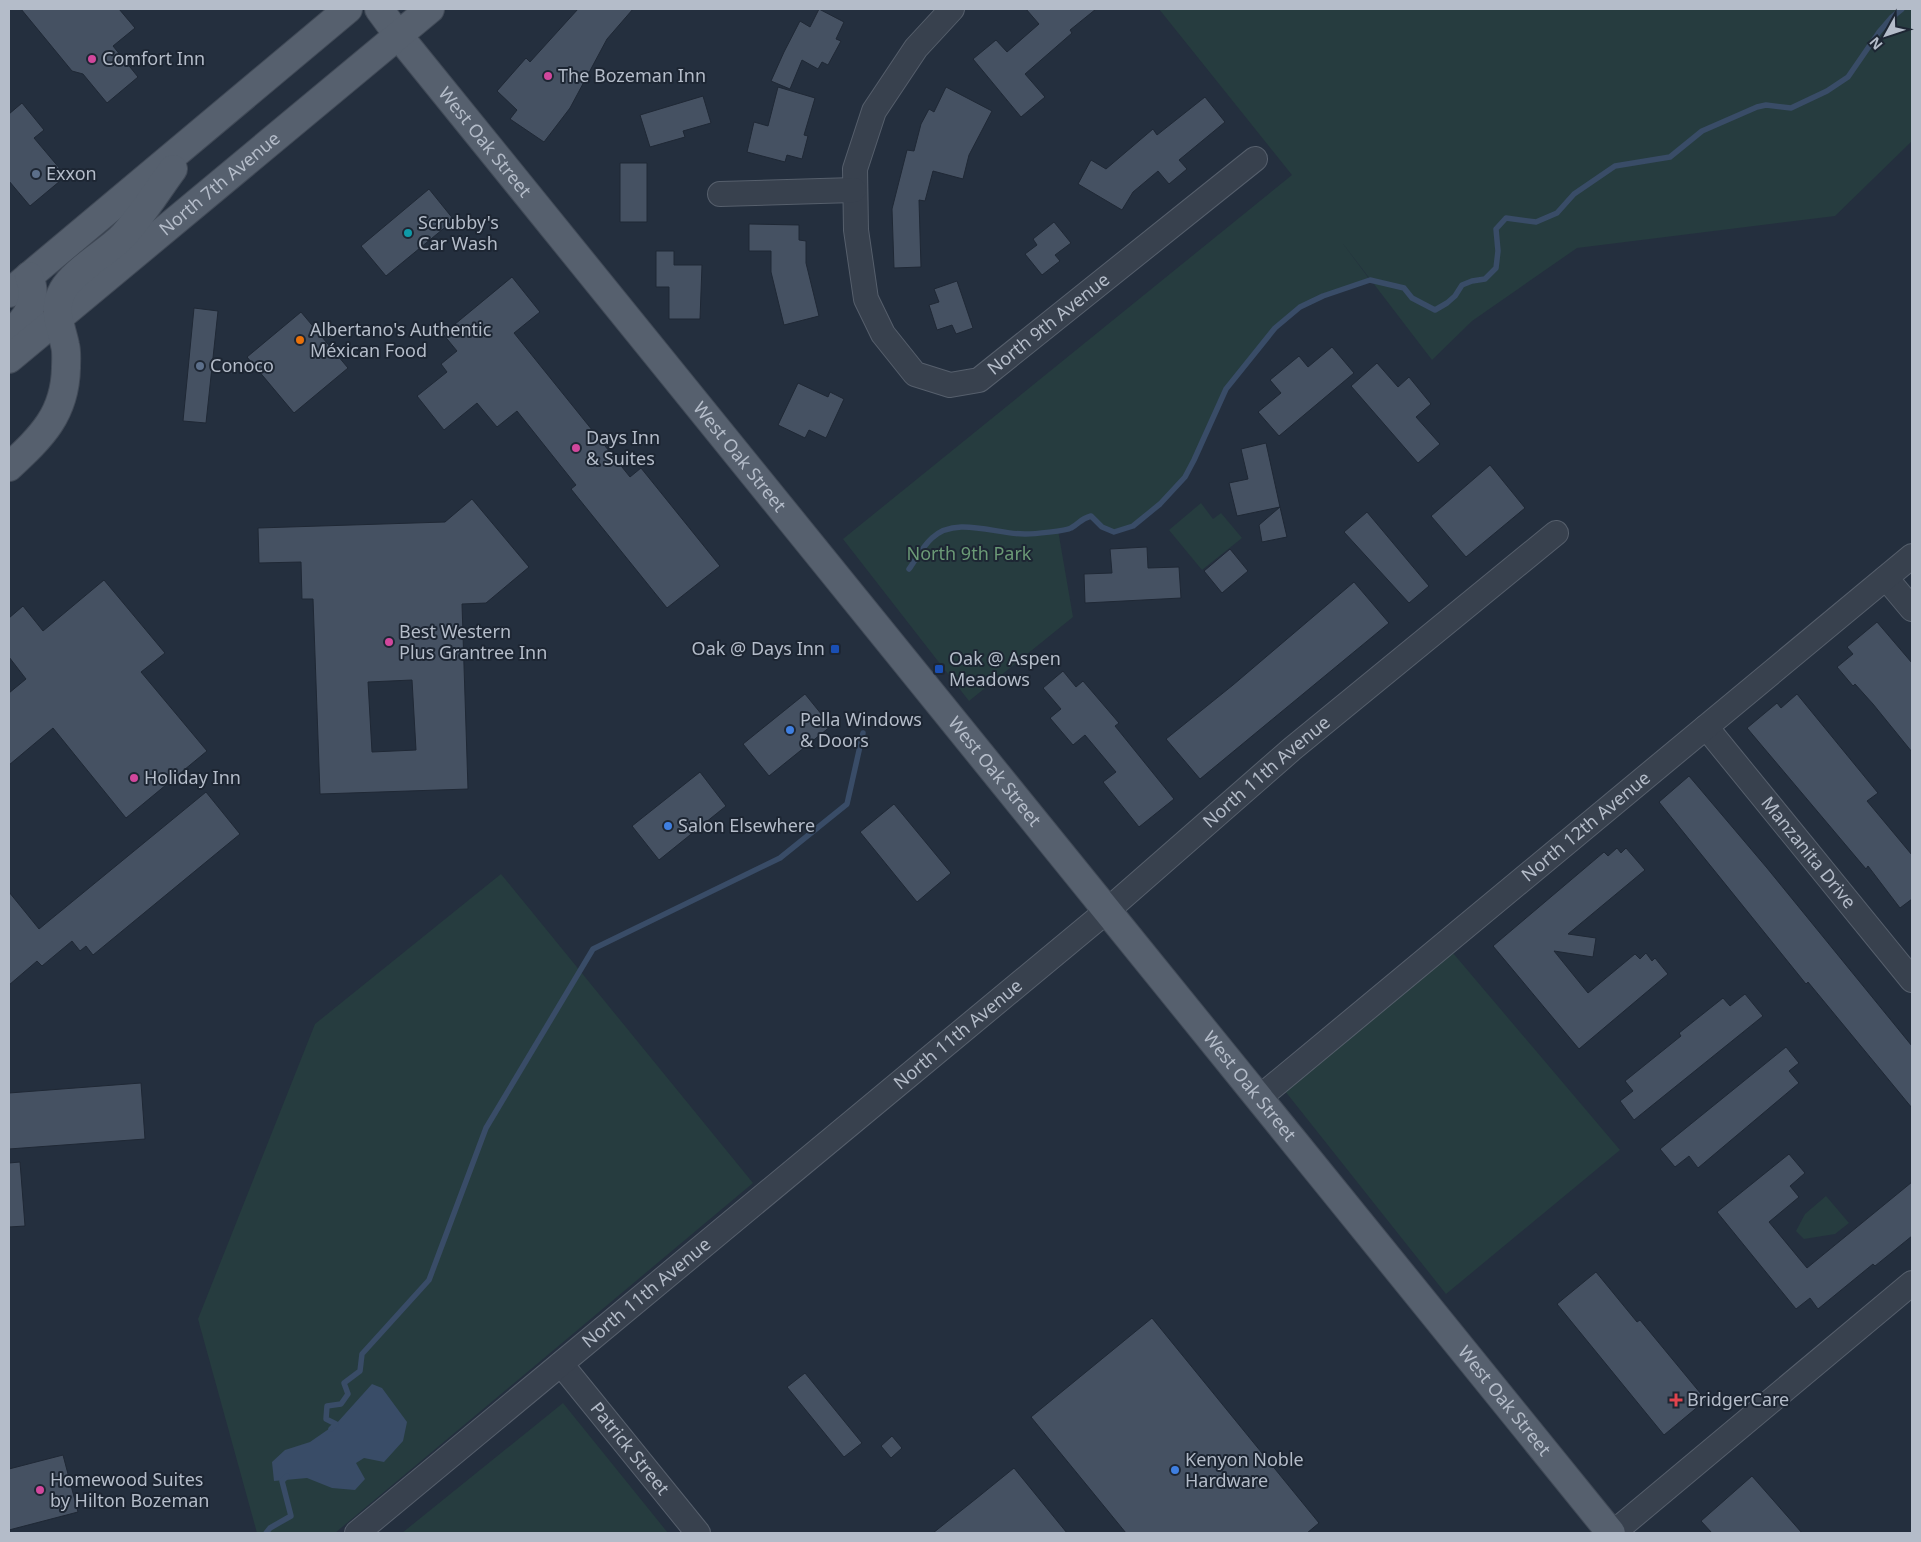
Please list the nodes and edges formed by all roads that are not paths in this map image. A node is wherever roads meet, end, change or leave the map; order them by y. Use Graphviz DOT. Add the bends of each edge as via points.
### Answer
graph roads {
  1 [pos="348,9"];
  2 [pos="379,9"];
  3 [pos="430,9"];
  4 [pos="952,9"];
  5 [pos="398,35"];
  6 [pos="198,134"];
  7 [pos="1255,159"];
  8 [pos="854,190"];
  9 [pos="720,194"];
  10 [pos="30,276"];
  11 [pos="9,293"];
  12 [pos="57,319"];
  13 [pos="9,334"];
  14 [pos="9,359"];
  15 [pos="9,467"];
  16 [pos="1556,533"];
  17 [pos="1912,556"];
  18 [pos="1886,578"];
  19 [pos="1912,609"];
  20 [pos="1706,727"];
  21 [pos="1108,910"];
  22 [pos="1912,980"];
  23 [pos="1259,1098"];
  24 [pos="1912,1283"];
  25 [pos="561,1364"];
  26 [pos="357,1533"];
  27 [pos="698,1533"];
  28 [pos="1612,1533"];
  1 -- 6 [label="main road"];
  2 -- 5 [label="main road, West Oak Street"];
  3 -- 5 [label="main road, North 7th Avenue"];
  4 -- 8 [label="street, North 9th Avenue" via="916,48 874,111 855,169"];
  5 -- 12 [label="main road, North 7th Avenue"];
  5 -- 21 [label="main road, West Oak Street"];
  6 -- 10 [label="main road"];
  6 -- 12 [label="main road" via="128,230 68,284 60,296"];
  7 -- 8 [label="street, North 9th Avenue" via="979,380 950,385 915,374 883,334 866,299"];
  8 -- 9 [label="street"];
  10 -- 11 [label="main road"];
  10 -- 13 [label="main road" via="34,286 32,304 24,320"];
  12 -- 14 [label="main road, North 7th Avenue"];
  12 -- 15 [label="main road" via="66,348 65,386 58,409 47,429"];
  16 -- 21 [label="street, North 11th Avenue" via="1292,749"];
  17 -- 18 [label="street, North 12th Avenue"];
  18 -- 19 [label="street"];
  18 -- 20 [label="street, North 12th Avenue"];
  20 -- 22 [label="street, Manzanita Drive"];
  20 -- 23 [label="street, North 12th Avenue"];
  21 -- 23 [label="main road, West Oak Street"];
  21 -- 25 [label="street, North 11th Avenue"];
  23 -- 28 [label="main road, West Oak Street"];
  24 -- 28 [label="street"];
  25 -- 26 [label="street, North 11th Avenue"];
  25 -- 27 [label="street, Patrick Street"];
}
